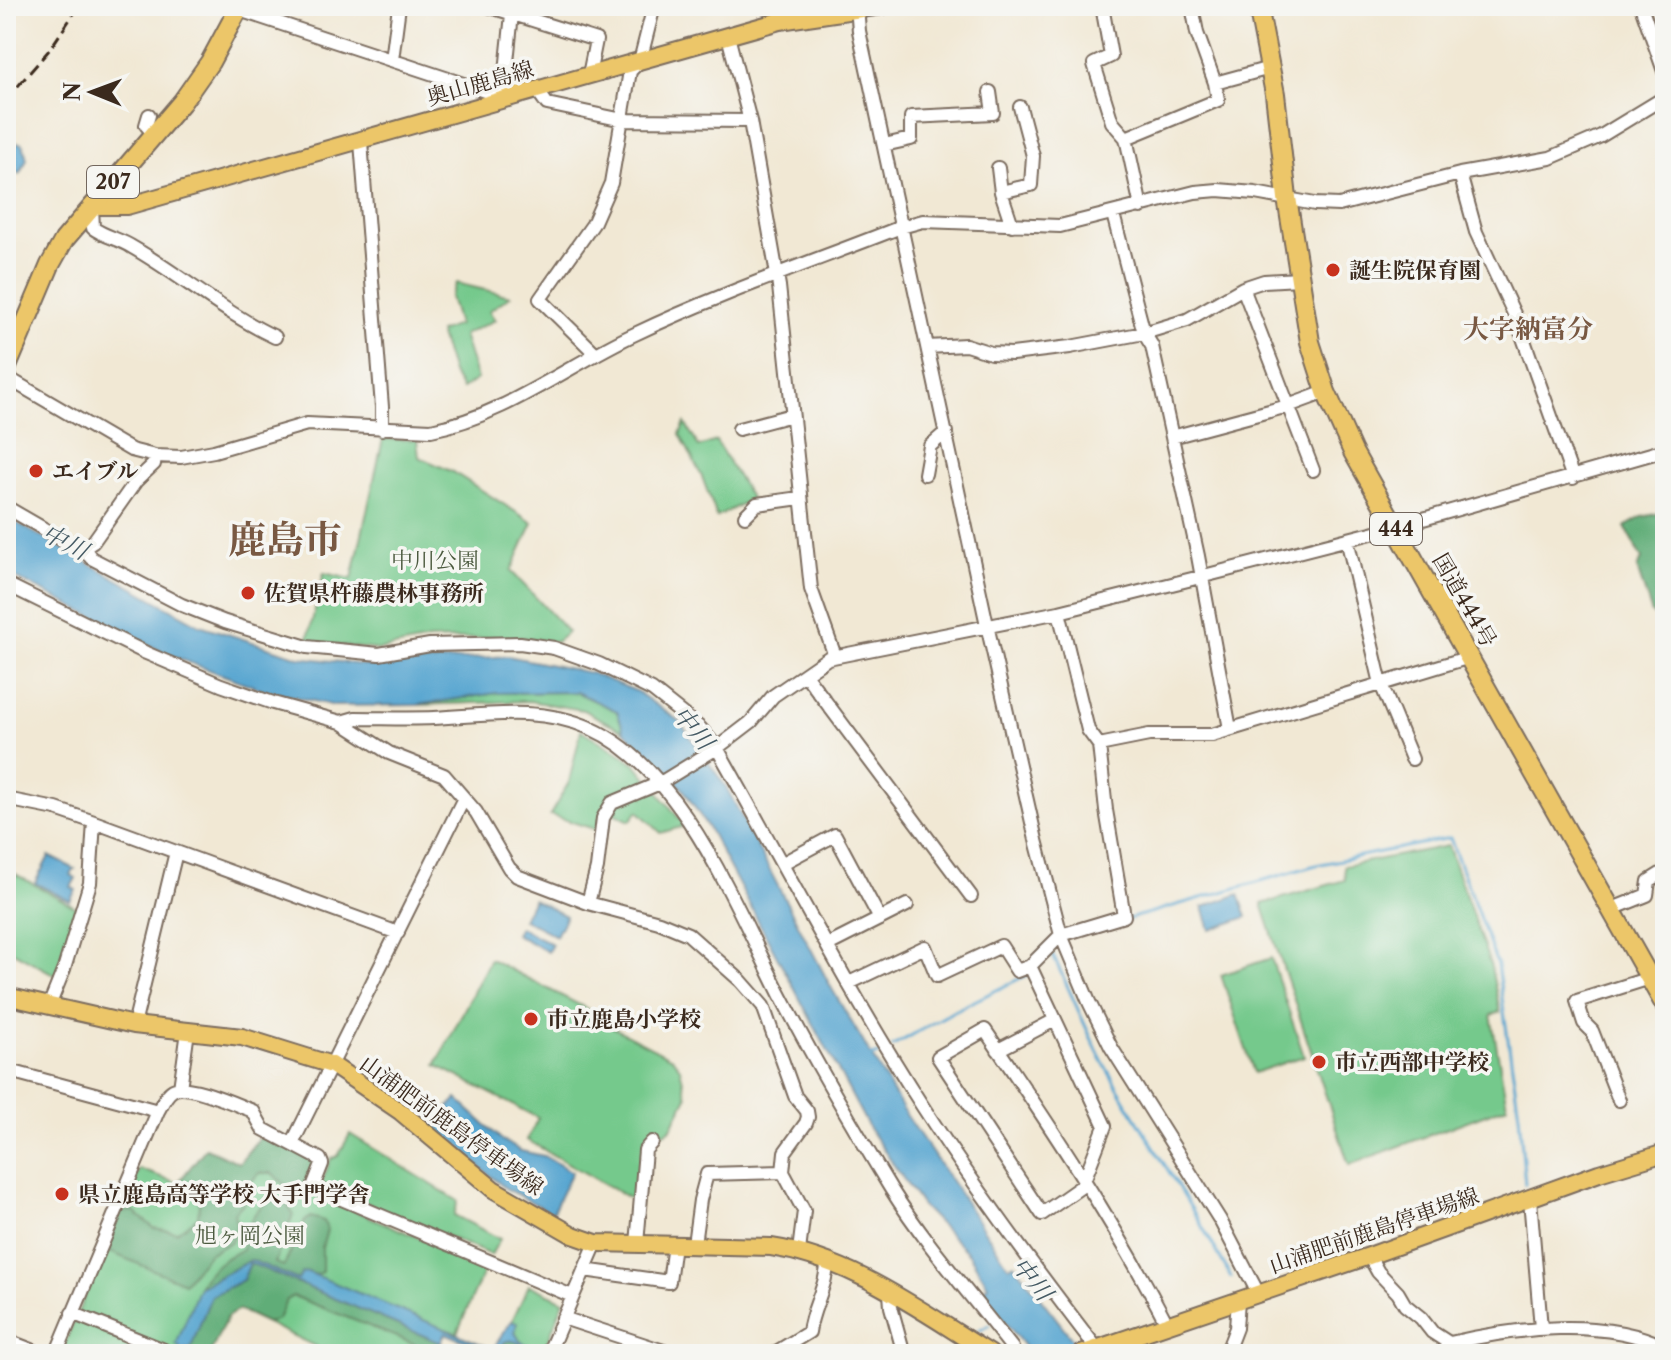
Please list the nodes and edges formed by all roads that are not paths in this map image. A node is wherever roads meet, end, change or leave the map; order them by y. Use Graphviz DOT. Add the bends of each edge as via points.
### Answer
graph roads {
  1 [pos="399,6"];
  2 [pos="654,6"];
  3 [pos="881,6"];
  4 [pos="1102,6"];
  5 [pos="1192,6"];
  6 [pos="1258,6"];
  7 [pos="1641,6"];
  8 [pos="235,7"];
  9 [pos="856,8"];
  10 [pos="501,9"];
  11 [pos="728,36"];
  12 [pos="392,60"];
  13 [pos="640,61"];
  14 [pos="1270,68"];
  15 [pos="1665,74"];
  16 [pos="589,75"];
  17 [pos="1215,83"];
  18 [pos="537,90"];
  19 [pos="990,92"];
  20 [pos="1665,97"];
  21 [pos="506,98"];
  22 [pos="1020,107"];
  23 [pos="149,115"];
  24 [pos="623,120"];
  25 [pos="750,121"];
  26 [pos="154,134"];
  27 [pos="1126,138"];
  28 [pos="361,142"];
  29 [pos="884,145"];
  30 [pos="998,168"];
  31 [pos="1460,174"];
  32 [pos="1001,192"];
  33 [pos="1287,198"];
  34 [pos="92,206"];
  35 [pos="1141,207"];
  36 [pos="1113,214"];
  37 [pos="1012,225"];
  38 [pos="901,227"];
  39 [pos="776,276"];
  40 [pos="1299,279"];
  41 [pos="1243,288"];
  42 [pos="1144,333"];
  43 [pos="275,337"];
  44 [pos="12,341"];
  45 [pos="927,347"];
  46 [pos="595,353"];
  47 [pos="6,369"];
  48 [pos="6,377"];
  49 [pos="1326,392"];
  50 [pos="1288,406"];
  51 [pos="792,415"];
  52 [pos="382,429"];
  53 [pos="739,429"];
  54 [pos="946,432"];
  55 [pos="1172,437"];
  56 [pos="1665,450"];
  57 [pos="155,456"];
  58 [pos="1313,470"];
  59 [pos="925,474"];
  60 [pos="1573,478"];
  61 [pos="800,498"];
  62 [pos="6,507"];
  63 [pos="745,516"];
  64 [pos="1395,527"];
  65 [pos="1347,539"];
  66 [pos="84,548"];
  67 [pos="1200,577"];
  68 [pos="6,584"];
  69 [pos="1059,612"];
  70 [pos="987,625"];
  71 [pos="835,656"];
  72 [pos="1470,657"];
  73 [pos="805,674"];
  74 [pos="1381,684"];
  75 [pos="341,722"];
  76 [pos="1230,729"];
  77 [pos="1099,745"];
  78 [pos="717,748"];
  79 [pos="1412,759"];
  80 [pos="660,783"];
  81 [pos="464,798"];
  82 [pos="6,799"];
  83 [pos="94,822"];
  84 [pos="176,852"];
  85 [pos="783,863"];
  86 [pos="1665,871"];
  87 [pos="971,896"];
  88 [pos="588,903"];
  89 [pos="907,905"];
  90 [pos="1612,909"];
  91 [pos="880,919"];
  92 [pos="398,933"];
  93 [pos="1061,935"];
  94 [pos="828,945"];
  95 [pos="1030,966"];
  96 [pos="1658,974"];
  97 [pos="849,983"];
  98 [pos="6,996"];
  99 [pos="1665,1005"];
  100 [pos="49,1006"];
  101 [pos="1055,1020"];
  102 [pos="134,1025"];
  103 [pos="188,1031"];
  104 [pos="998,1050"];
  105 [pos="332,1065"];
  106 [pos="6,1070"];
  107 [pos="180,1088"];
  108 [pos="1619,1100"];
  109 [pos="158,1111"];
  110 [pos="652,1142"];
  111 [pos="292,1144"];
  112 [pos="1665,1153"];
  113 [pos="783,1172"];
  114 [pos="1085,1178"];
  115 [pos="1530,1199"];
  116 [pos="596,1243"];
  117 [pos="637,1244"];
  118 [pos="674,1244"];
  119 [pos="694,1244"];
  120 [pos="799,1251"];
  121 [pos="1369,1256"];
  122 [pos="827,1260"];
  123 [pos="584,1270"];
  124 [pos="890,1293"];
  125 [pos="1258,1293"];
  126 [pos="572,1296"];
  127 [pos="1238,1300"];
  128 [pos="72,1313"];
  129 [pos="563,1318"];
  130 [pos="1167,1324"];
  131 [pos="1541,1328"];
  132 [pos="6,1340"];
  133 [pos="1450,1343"];
  134 [pos="1665,1347"];
  135 [pos="164,1350"];
  136 [pos="1093,1352"];
  137 [pos="42,1354"];
  138 [pos="56,1354"];
  139 [pos="548,1354"];
  140 [pos="673,1354"];
  141 [pos="773,1354"];
  142 [pos="904,1354"];
  143 [pos="991,1354"];
  144 [pos="1014,1354"];
  145 [pos="1226,1354"];
  146 [pos="1440,1354"];
  147 [pos="1466,1354"];
  1 -- 12 [label="street"];
  2 -- 13 [label="street"];
  3 -- 9 [label="main road, 奥山鹿島線"];
  4 -- 27 [label="street" via="1111,56 1094,64 1112,122"];
  5 -- 17 [label="street"];
  6 -- 14 [label="highway, 国道444号 / 444"];
  7 -- 15 [label="street"];
  8 -- 12 [label="street"];
  8 -- 26 [label="highway, 207" via="210,62"];
  9 -- 11 [label="main road, 奥山鹿島線"];
  9 -- 29 [label="street"];
  10 -- 16 [label="street" via="596,40"];
  10 -- 21 [label="street"];
  11 -- 13 [label="main road, 奥山鹿島線"];
  11 -- 25 [label="street"];
  12 -- 21 [label="street"];
  13 -- 16 [label="main road, 奥山鹿島線"];
  13 -- 24 [label="street" via="630,71"];
  14 -- 17 [label="street"];
  14 -- 33 [label="highway, 国道444号 / 444"];
  16 -- 18 [label="main road, 奥山鹿島線"];
  17 -- 27 [label="street" via="1218,100"];
  18 -- 21 [label="main road, 奥山鹿島線"];
  18 -- 24 [label="street" via="547,104"];
  19 -- 29 [label="street" via="993,113 911,117 911,139"];
  20 -- 31 [label="street" via="1562,154"];
  21 -- 28 [label="main road, 奥山鹿島線"];
  22 -- 32 [label="street" via="1033,156 1031,185"];
  23 -- 26 [label="street" via="146,125"];
  24 -- 25 [label="street"];
  24 -- 46 [label="street" via="611,183 593,224 540,299"];
  25 -- 39 [label="street"];
  26 -- 34 [label="highway, 207"];
  27 -- 35 [label="street"];
  28 -- 34 [label="main road, 奥山鹿島線" via="127,206"];
  28 -- 52 [label="street"];
  29 -- 38 [label="street"];
  30 -- 32 [label="street"];
  31 -- 33 [label="street" via="1339,205"];
  31 -- 60 [label="street" via="1476,232 1516,318"];
  32 -- 37 [label="street"];
  33 -- 35 [label="street" via="1218,190"];
  33 -- 40 [label="highway, 国道444号 / 444"];
  34 -- 43 [label="street" via="93,228 101,234 130,245"];
  34 -- 44 [label="highway, 207" via="64,240"];
  35 -- 36 [label="street"];
  36 -- 37 [label="street" via="1060,226"];
  36 -- 42 [label="street"];
  37 -- 38 [label="street" via="923,221"];
  38 -- 39 [label="street"];
  38 -- 45 [label="street"];
  39 -- 46 [label="street"];
  39 -- 51 [label="street"];
  40 -- 41 [label="street"];
  40 -- 49 [label="highway, 国道444号 / 444"];
  41 -- 42 [label="street" via="1187,320"];
  41 -- 50 [label="street"];
  42 -- 45 [label="street" via="1025,353 991,353 966,345"];
  42 -- 55 [label="street" via="1152,346"];
  44 -- 47 [label="highway, 207"];
  45 -- 54 [label="street"];
  46 -- 52 [label="street" via="451,426"];
  48 -- 57 [label="street" via="131,450"];
  49 -- 50 [label="street"];
  49 -- 64 [label="highway, 国道444号 / 444"];
  50 -- 55 [label="street"];
  50 -- 58 [label="street"];
  51 -- 53 [label="street"];
  51 -- 61 [label="street"];
  52 -- 57 [label="street" via="307,424 214,451"];
  54 -- 59 [label="street" via="930,446"];
  54 -- 70 [label="street"];
  55 -- 67 [label="street"];
  56 -- 60 [label="street"];
  57 -- 66 [label="street" via="150,470"];
  60 -- 64 [label="street"];
  61 -- 63 [label="street" via="757,504"];
  61 -- 71 [label="street" via="811,589"];
  62 -- 66 [label="street"];
  64 -- 65 [label="street"];
  64 -- 72 [label="highway, 国道444号 / 444"];
  65 -- 67 [label="street"];
  65 -- 74 [label="street"];
  66 -- 78 [label="street" via="91,558 182,605 307,647 379,654 430,645 520,643 554,648 652,690"];
  67 -- 69 [label="street"];
  67 -- 76 [label="street"];
  68 -- 75 [label="street" via="221,685"];
  69 -- 70 [label="street"];
  69 -- 77 [label="street" via="1088,730"];
  70 -- 71 [label="street"];
  70 -- 93 [label="street"];
  71 -- 73 [label="street"];
  72 -- 74 [label="street"];
  72 -- 90 [label="highway, 国道444号 / 444"];
  73 -- 78 [label="street"];
  73 -- 87 [label="street"];
  74 -- 76 [label="street"];
  74 -- 79 [label="street"];
  75 -- 80 [label="street" via="529,713 557,717 616,743"];
  75 -- 81 [label="street" via="389,753 444,775"];
  76 -- 77 [label="street"];
  77 -- 93 [label="street" via="1124,916"];
  78 -- 80 [label="street"];
  78 -- 85 [label="street"];
  80 -- 88 [label="street" via="607,809"];
  80 -- 144 [label="street" via="703,845 803,1037 892,1190"];
  81 -- 88 [label="street" via="517,876"];
  81 -- 92 [label="street"];
  82 -- 83 [label="street"];
  83 -- 84 [label="street"];
  83 -- 100 [label="street" via="90,883"];
  84 -- 92 [label="street"];
  84 -- 102 [label="street"];
  85 -- 91 [label="street" via="835,835"];
  85 -- 94 [label="street"];
  86 -- 90 [label="street" via="1649,881 1647,895"];
  88 -- 113 [label="street" via="688,934 763,1006 795,1096 808,1117 785,1152"];
  89 -- 91 [label="street"];
  90 -- 96 [label="highway, 国道444号 / 444"];
  91 -- 94 [label="street"];
  92 -- 105 [label="street"];
  93 -- 95 [label="street"];
  93 -- 125 [label="street" via="1111,1047 1220,1220"];
  94 -- 97 [label="street"];
  95 -- 97 [label="street" via="1017,971 1001,946 937,976 925,947"];
  95 -- 101 [label="street"];
  96 -- 99 [label="highway, 国道444号 / 444"];
  96 -- 108 [label="street" via="1577,1001"];
  97 -- 136 [label="street" via="922,1107"];
  98 -- 100 [label="main road, 山浦肥前鹿島停車場線"];
  100 -- 102 [label="main road, 山浦肥前鹿島停車場線"];
  101 -- 104 [label="street"];
  101 -- 114 [label="street" via="1105,1126"];
  102 -- 103 [label="main road, 山浦肥前鹿島停車場線"];
  103 -- 105 [label="main road, 山浦肥前鹿島停車場線" via="242,1037"];
  103 -- 107 [label="street"];
  104 -- 114 [label="street"];
  104 -- 114 [label="street" via="985,1030 938,1057 1042,1214 1082,1186"];
  105 -- 111 [label="street"];
  105 -- 116 [label="main road, 山浦肥前鹿島停車場線" via="401,1112 493,1189"];
  106 -- 109 [label="street"];
  107 -- 109 [label="street" via="167,1095"];
  107 -- 111 [label="street" via="253,1111 263,1129"];
  109 -- 128 [label="street"];
  110 -- 117 [label="street" via="645,1150"];
  111 -- 126 [label="street" via="320,1159 313,1187"];
  112 -- 115 [label="main road, 山浦肥前鹿島停車場線"];
  113 -- 119 [label="street" via="707,1174"];
  113 -- 120 [label="street" via="804,1211"];
  114 -- 130 [label="street"];
  115 -- 121 [label="main road, 山浦肥前鹿島停車場線"];
  115 -- 131 [label="street"];
  116 -- 117 [label="main road, 山浦肥前鹿島停車場線"];
  116 -- 123 [label="street"];
  117 -- 118 [label="main road, 山浦肥前鹿島停車場線"];
  118 -- 119 [label="main road, 山浦肥前鹿島停車場線"];
  118 -- 123 [label="street" via="669,1282"];
  119 -- 120 [label="main road, 山浦肥前鹿島停車場線"];
  120 -- 122 [label="main road, 山浦肥前鹿島停車場線"];
  121 -- 125 [label="main road, 山浦肥前鹿島停車場線"];
  121 -- 133 [label="street" via="1405,1305"];
  122 -- 124 [label="main road, 山浦肥前鹿島停車場線"];
  122 -- 141 [label="street" via="809,1332"];
  123 -- 126 [label="street"];
  124 -- 142 [label="street"];
  124 -- 143 [label="main road, 山浦肥前鹿島停車場線"];
  125 -- 127 [label="main road, 山浦肥前鹿島停車場線"];
  126 -- 129 [label="street"];
  127 -- 130 [label="main road, 山浦肥前鹿島停車場線"];
  127 -- 145 [label="street" via="1236,1328"];
  128 -- 135 [label="street"];
  128 -- 138 [label="street"];
  129 -- 139 [label="street"];
  129 -- 140 [label="street"];
  130 -- 136 [label="main road, 山浦肥前鹿島停車場線"];
  131 -- 133 [label="street"];
  131 -- 134 [label="street" via="1647,1338"];
  132 -- 137 [label="street"];
  133 -- 146 [label="street"];
  133 -- 147 [label="street"];
}
